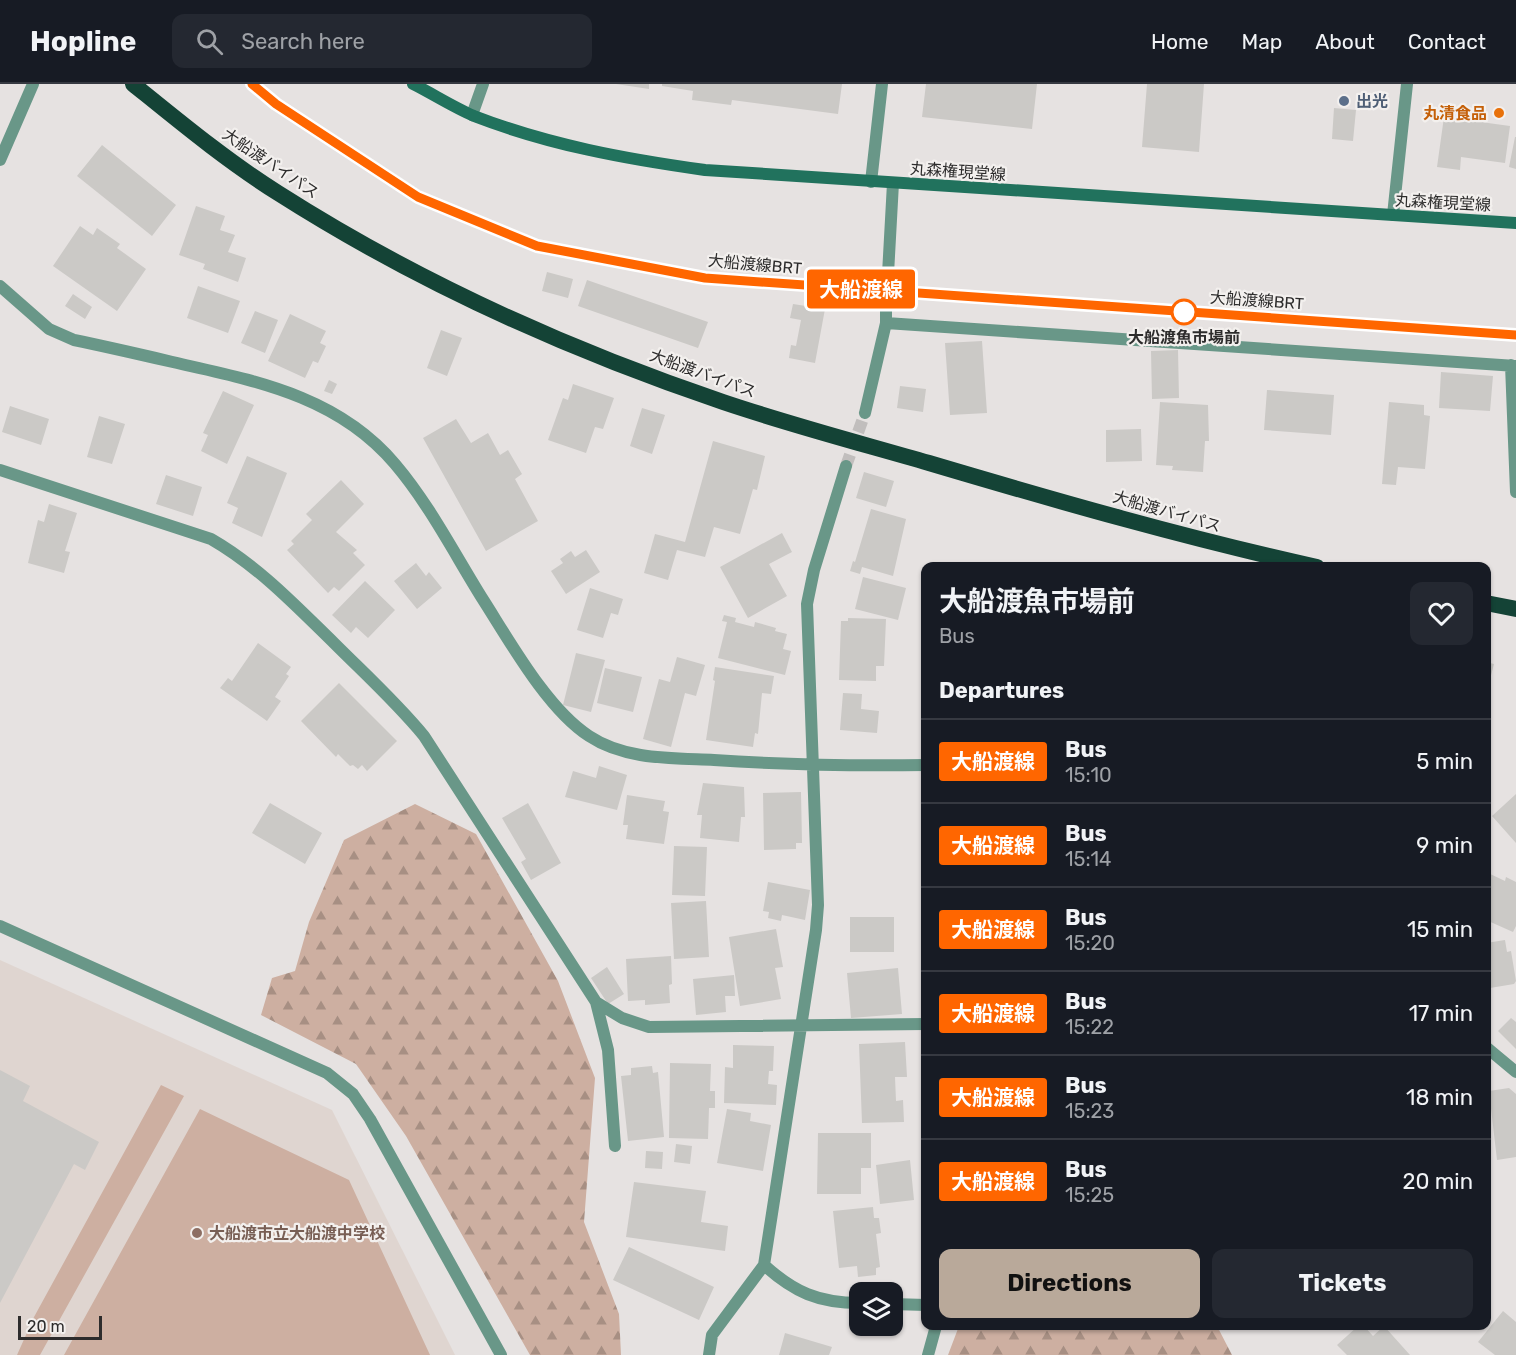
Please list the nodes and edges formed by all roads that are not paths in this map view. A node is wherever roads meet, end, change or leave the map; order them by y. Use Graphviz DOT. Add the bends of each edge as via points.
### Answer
graph roads {
  1 [pos="33,84"];
  2 [pos="133,84"];
  3 [pos="252,84"];
  4 [pos="413,84"];
  5 [pos="483,84"];
  6 [pos="882,84"];
  7 [pos="1407,84"];
  8 [pos="472,115"];
  9 [pos="0,160"];
  10 [pos="872,182"];
  11 [pos="892,183"];
  12 [pos="1393,215"];
  13 [pos="1516,223"];
  14 [pos="888,274"];
  15 [pos="0,286"];
  16 [pos="886,308"];
  17 [pos="886,323"];
  18 [pos="1516,335"];
  19 [pos="1514,365"];
  20 [pos="865,413"];
  21 [pos="846,466"];
  22 [pos="0,471"];
  23 [pos="1516,492"];
  24 [pos="1294,562"];
  25 [pos="1491,604"];
  26 [pos="1516,609"];
  27 [pos="921,765"];
  28 [pos="813,767"];
  29 [pos="0,926"];
  30 [pos="596,1002"];
  31 [pos="801,1024"];
  32 [pos="921,1024"];
  33 [pos="1491,1051"];
  34 [pos="1516,1072"];
  35 [pos="615,1146"];
  36 [pos="764,1265"];
  37 [pos="849,1302"];
  38 [pos="903,1304"];
  39 [pos="921,1305"];
  40 [pos="935,1330"];
  41 [pos="501,1355"];
  42 [pos="709,1355"];
  43 [pos="928,1355"];
  1 -- 9 [label="street"];
  2 -- 24 [label="highway, 大船渡バイパス" via="277,192 460,294 572,345 724,402 1082,506"];
  3 -- 18 [label="street, 大船渡線BRT" via="276,104 418,197 537,246 705,278"];
  4 -- 8 [label="main road, 丸森権現堂線"];
  5 -- 8 [label="street"];
  6 -- 10 [label="street"];
  7 -- 12 [label="street"];
  8 -- 10 [label="main road, 丸森権現堂線" via="553,142 628,160 705,170"];
  10 -- 11 [label="main road, 丸森権現堂線"];
  11 -- 12 [label="main road, 丸森権現堂線"];
  11 -- 14 [label="street"];
  12 -- 13 [label="main road, 丸森権現堂線"];
  15 -- 28 [label="street" via="49,329 74,340 294,393 330,409 361,430 420,499 525,665 569,719 589,736 618,750 650,756"];
  16 -- 17 [label="street"];
  17 -- 19 [label="street"];
  17 -- 20 [label="street"];
  19 -- 23 [label="street"];
  21 -- 28 [label="street" via="807,604"];
  22 -- 30 [label="street" via="211,539 268,579 404,711 424,736"];
  25 -- 26 [label="highway"];
  27 -- 28 [label="street"];
  28 -- 31 [label="street" via="818,904"];
  29 -- 41 [label="street" via="327,1073 353,1094"];
  30 -- 31 [label="street" via="622,1018 649,1027"];
  30 -- 35 [label="street" via="608,1050"];
  31 -- 32 [label="street"];
  31 -- 36 [label="street"];
  33 -- 34 [label="street"];
  36 -- 37 [label="street" via="787,1286 816,1298"];
  36 -- 42 [label="street" via="712,1335"];
  38 -- 39 [label="street"];
  40 -- 43 [label="street"];
}
